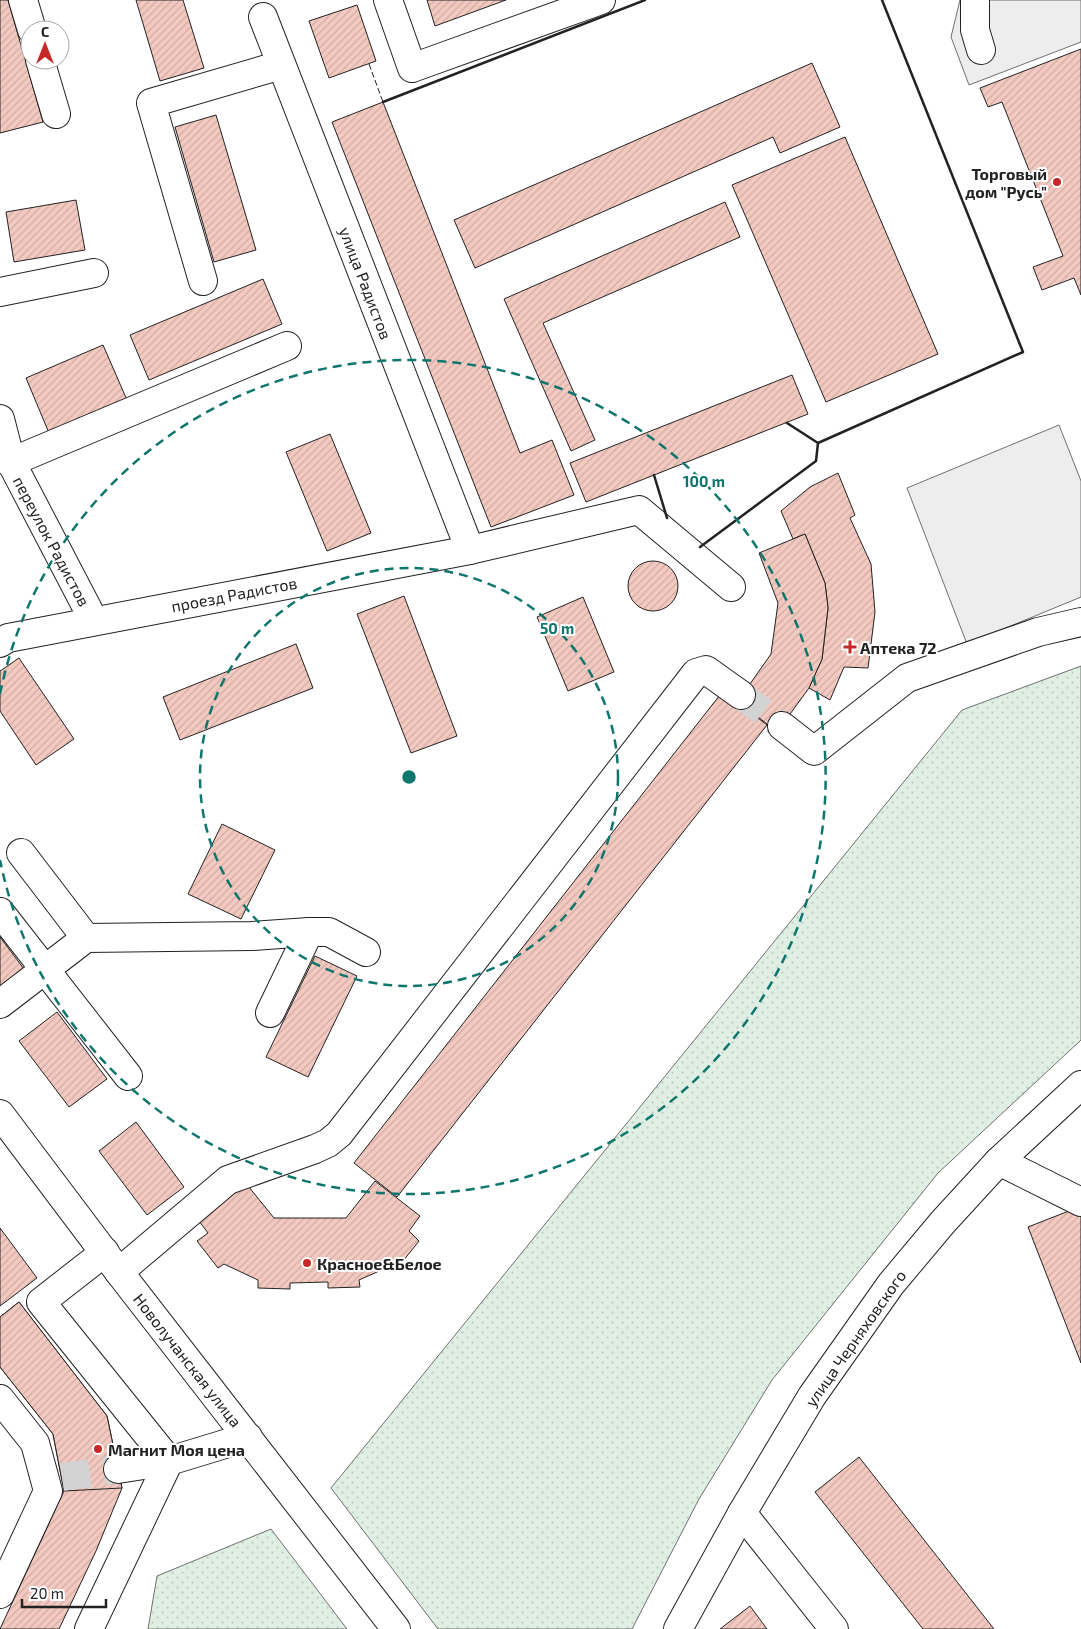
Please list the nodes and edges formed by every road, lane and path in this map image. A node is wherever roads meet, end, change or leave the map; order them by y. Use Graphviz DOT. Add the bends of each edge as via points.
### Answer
graph roads {
  1 [pos="23,0"];
  2 [pos="388,0"];
  3 [pos="601,0"];
  4 [pos="975,0"];
  5 [pos="263,17"];
  6 [pos="29,20"];
  7 [pos="981,50"];
  8 [pos="281,65"];
  9 [pos="43,70"];
  10 [pos="56,114"];
  11 [pos="94,273"];
  12 [pos="203,281"];
  13 [pos="0,292"];
  14 [pos="287,346"];
  15 [pos="0,419"];
  16 [pos="5,460"];
  17 [pos="470,550"];
  18 [pos="731,587"];
  19 [pos="94,621"];
  20 [pos="1081,622"];
  21 [pos="0,644"];
  22 [pos="741,695"];
  23 [pos="782,726"];
  24 [pos="21,853"];
  25 [pos="0,912"];
  26 [pos="309,932"];
  27 [pos="86,938"];
  28 [pos="366,952"];
  29 [pos="45,970"];
  30 [pos="0,1004"];
  31 [pos="270,1013"];
  32 [pos="128,1076"];
  33 [pos="1081,1085"];
  34 [pos="0,1114"];
  35 [pos="999,1161"];
  36 [pos="1081,1202"];
  37 [pos="112,1262"];
  38 [pos="0,1399"];
  39 [pos="248,1437"];
  40 [pos="168,1461"];
  41 [pos="118,1469"];
  42 [pos="742,1513"];
  43 [pos="0,1594"];
  44 [pos="89,1629"];
  45 [pos="396,1629"];
  46 [pos="678,1629"];
  47 [pos="834,1629"];
  1 -- 6 [label="street"];
  2 -- 3 [label="street" via="412,68"];
  4 -- 7 [label="street" via="975,30"];
  5 -- 8 [label="street, улица Радистов"];
  8 -- 12 [label="street" via="151,103"];
  8 -- 17 [label="street, улица Радистов"];
  9 -- 10 [label="street"];
  11 -- 13 [label="street"];
  14 -- 16 [label="street"];
  15 -- 16 [label="street, переулок Радистов"];
  16 -- 19 [label="street, переулок Радистов"];
  17 -- 18 [label="street, проезд Радистов" via="639,510"];
  17 -- 19 [label="street, проезд Радистов"];
  19 -- 21 [label="street, проезд Радистов" via="8,638"];
  20 -- 23 [label="street" via="1038,632 907,678 814,751"];
  22 -- 37 [label="street" via="706,670 696,673 339,1134 315,1149 228,1180"];
  24 -- 27 [label="street"];
  25 -- 29 [label="street"];
  26 -- 27 [label="street"];
  26 -- 28 [label="street" via="328,932"];
  26 -- 31 [label="street"];
  27 -- 29 [label="street"];
  29 -- 30 [label="street"];
  29 -- 32 [label="street"];
  33 -- 35 [label="street, улица Черняховского"];
  34 -- 37 [label="street, Новолучанская улица"];
  35 -- 36 [label="street"];
  35 -- 42 [label="street, улица Черняховского" via="891,1284 812,1396"];
  37 -- 39 [label="street, Новолучанская улица"];
  37 -- 40 [label="street" via="41,1302"];
  38 -- 43 [label="street" via="35,1443 53,1478"];
  39 -- 40 [label="street"];
  39 -- 45 [label="street, Новолучанская улица"];
  40 -- 41 [label="street"];
  40 -- 44 [label="street"];
  42 -- 46 [label="street, улица Черняховского"];
  42 -- 47 [label="street"];
}
